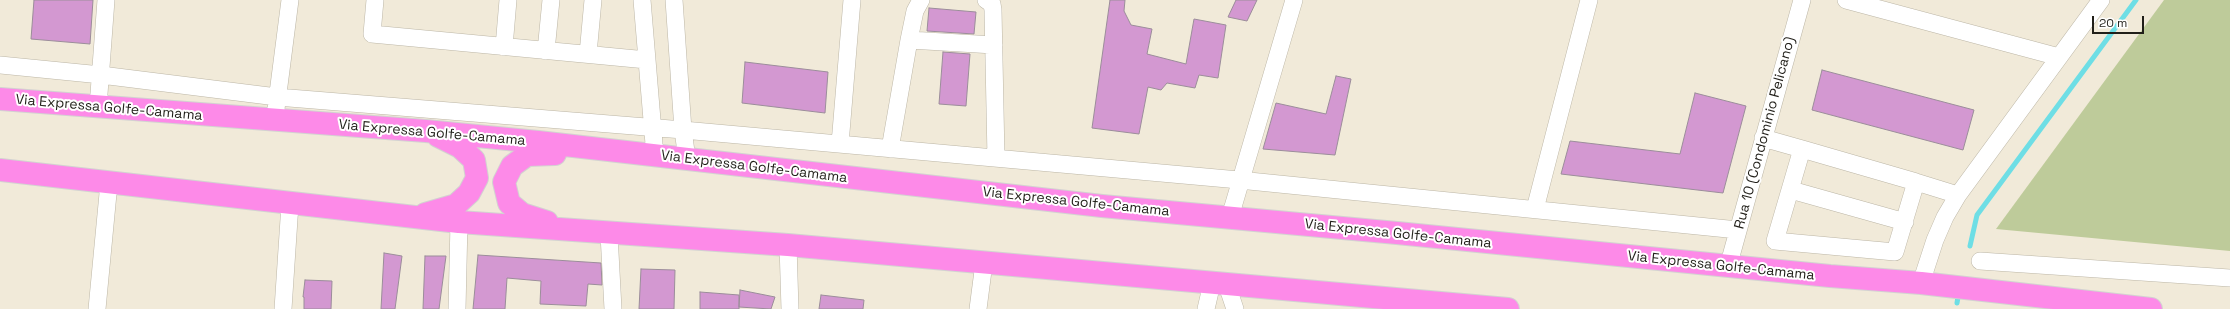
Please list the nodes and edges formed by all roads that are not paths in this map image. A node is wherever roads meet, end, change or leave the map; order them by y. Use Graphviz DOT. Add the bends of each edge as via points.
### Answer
graph roads {
  1 [pos="106,0"];
  2 [pos="290,0"];
  3 [pos="375,0"];
  4 [pos="508,0"];
  5 [pos="551,0"];
  6 [pos="593,0"];
  7 [pos="642,0"];
  8 [pos="674,0"];
  9 [pos="852,0"];
  10 [pos="921,0"];
  11 [pos="986,0"];
  12 [pos="1294,0"];
  13 [pos="1589,0"];
  14 [pos="1802,0"];
  15 [pos="1846,0"];
  16 [pos="2101,0"];
  17 [pos="909,40"];
  18 [pos="994,45"];
  19 [pos="504,47"];
  20 [pos="546,51"];
  21 [pos="588,54"];
  22 [pos="2059,57"];
  23 [pos="647,60"];
  24 [pos="0,65"];
  25 [pos="101,74"];
  26 [pos="277,97"];
  27 [pos="0,99"];
  28 [pos="98,107"];
  29 [pos="276,121"];
  30 [pos="653,128"];
  31 [pos="683,130"];
  32 [pos="426,131"];
  33 [pos="1763,138"];
  34 [pos="840,144"];
  35 [pos="890,149"];
  36 [pos="1802,149"];
  37 [pos="653,155"];
  38 [pos="996,158"];
  39 [pos="687,159"];
  40 [pos="0,170"];
  41 [pos="1239,180"];
  42 [pos="1916,182"];
  43 [pos="109,183"];
  44 [pos="1791,190"];
  45 [pos="1958,195"];
  46 [pos="290,204"];
  47 [pos="1535,209"];
  48 [pos="1230,217"];
  49 [pos="410,218"];
  50 [pos="459,222"];
  51 [pos="1904,222"];
  52 [pos="1738,230"];
  53 [pos="609,234"];
  54 [pos="640,234"];
  55 [pos="788,245"];
  56 [pos="1980,261"];
  57 [pos="984,263"];
  58 [pos="1728,267"];
  59 [pos="2230,278"];
  60 [pos="1922,283"];
  61 [pos="1220,284"];
  62 [pos="1392,304"];
  63 [pos="97,309"];
  64 [pos="283,309"];
  65 [pos="457,309"];
  66 [pos="613,309"];
  67 [pos="790,309"];
  68 [pos="978,309"];
  69 [pos="1206,309"];
  70 [pos="1235,309"];
  71 [pos="1508,309"];
  72 [pos="2151,309"];
  1 -- 25 [label="street"];
  2 -- 26 [label="street"];
  3 -- 19 [label="street" via="372,34"];
  4 -- 19 [label="street"];
  5 -- 20 [label="street"];
  6 -- 21 [label="street"];
  7 -- 23 [label="street"];
  8 -- 31 [label="street"];
  9 -- 34 [label="street"];
  10 -- 17 [label="street" via="915,11"];
  11 -- 18 [label="street" via="992,4"];
  12 -- 41 [label="street"];
  13 -- 47 [label="street"];
  14 -- 33 [label="street, Rua 10 (Condominio Pelicano)"];
  15 -- 22 [label="street"];
  16 -- 22 [label="street"];
  17 -- 18 [label="street"];
  17 -- 35 [label="street"];
  18 -- 38 [label="street"];
  19 -- 20 [label="street"];
  20 -- 21 [label="street"];
  21 -- 23 [label="street"];
  22 -- 45 [label="street"];
  23 -- 30 [label="street"];
  24 -- 25 [label="street"];
  25 -- 26 [label="street"];
  25 -- 28 [label="street"];
  26 -- 29 [label="street"];
  26 -- 30 [label="street"];
  27 -- 28 [label="highway, Via Expressa Golfe-Camama"];
  28 -- 29 [label="highway, Via Expressa Golfe-Camama"];
  29 -- 32 [label="highway, Via Expressa Golfe-Camama"];
  30 -- 31 [label="street"];
  30 -- 37 [label="street"];
  31 -- 34 [label="street"];
  31 -- 39 [label="street"];
  32 -- 37 [label="highway, Via Expressa Golfe-Camama"];
  32 -- 49 [label="highway" via="460,146 474,160 477,178 469,193 456,205"];
  33 -- 36 [label="street"];
  33 -- 52 [label="street, Rua 10 (Condominio Pelicano)"];
  34 -- 35 [label="street"];
  35 -- 38 [label="street"];
  36 -- 42 [label="street"];
  36 -- 44 [label="street"];
  37 -- 39 [label="highway, Via Expressa Golfe-Camama"];
  37 -- 54 [label="highway" via="527,155 512,166 504,182 509,203 522,214 540,221"];
  38 -- 41 [label="street"];
  39 -- 48 [label="highway, Via Expressa Golfe-Camama" via="1094,205"];
  40 -- 43 [label="highway"];
  41 -- 47 [label="street"];
  41 -- 48 [label="street"];
  42 -- 45 [label="street"];
  42 -- 51 [label="street"];
  43 -- 46 [label="highway"];
  43 -- 63 [label="street"];
  44 -- 51 [label="street"];
  44 -- 51 [label="street" via="1776,241 1895,252"];
  45 -- 60 [label="street" via="1935,240"];
  46 -- 49 [label="highway"];
  46 -- 64 [label="street"];
  47 -- 52 [label="street"];
  48 -- 58 [label="highway, Via Expressa Golfe-Camama"];
  49 -- 50 [label="highway"];
  50 -- 53 [label="highway"];
  50 -- 65 [label="street"];
  52 -- 58 [label="street, Rua 10 (Condominio Pelicano)"];
  53 -- 54 [label="highway"];
  53 -- 66 [label="street"];
  54 -- 55 [label="highway"];
  55 -- 57 [label="highway"];
  55 -- 67 [label="street"];
  56 -- 59 [label="street"];
  57 -- 61 [label="highway"];
  57 -- 68 [label="street"];
  58 -- 60 [label="highway, Via Expressa Golfe-Camama"];
  60 -- 72 [label="highway, Via Expressa Golfe-Camama"];
  61 -- 62 [label="highway"];
  61 -- 69 [label="street"];
  61 -- 70 [label="street"];
  62 -- 71 [label="highway"];
}
